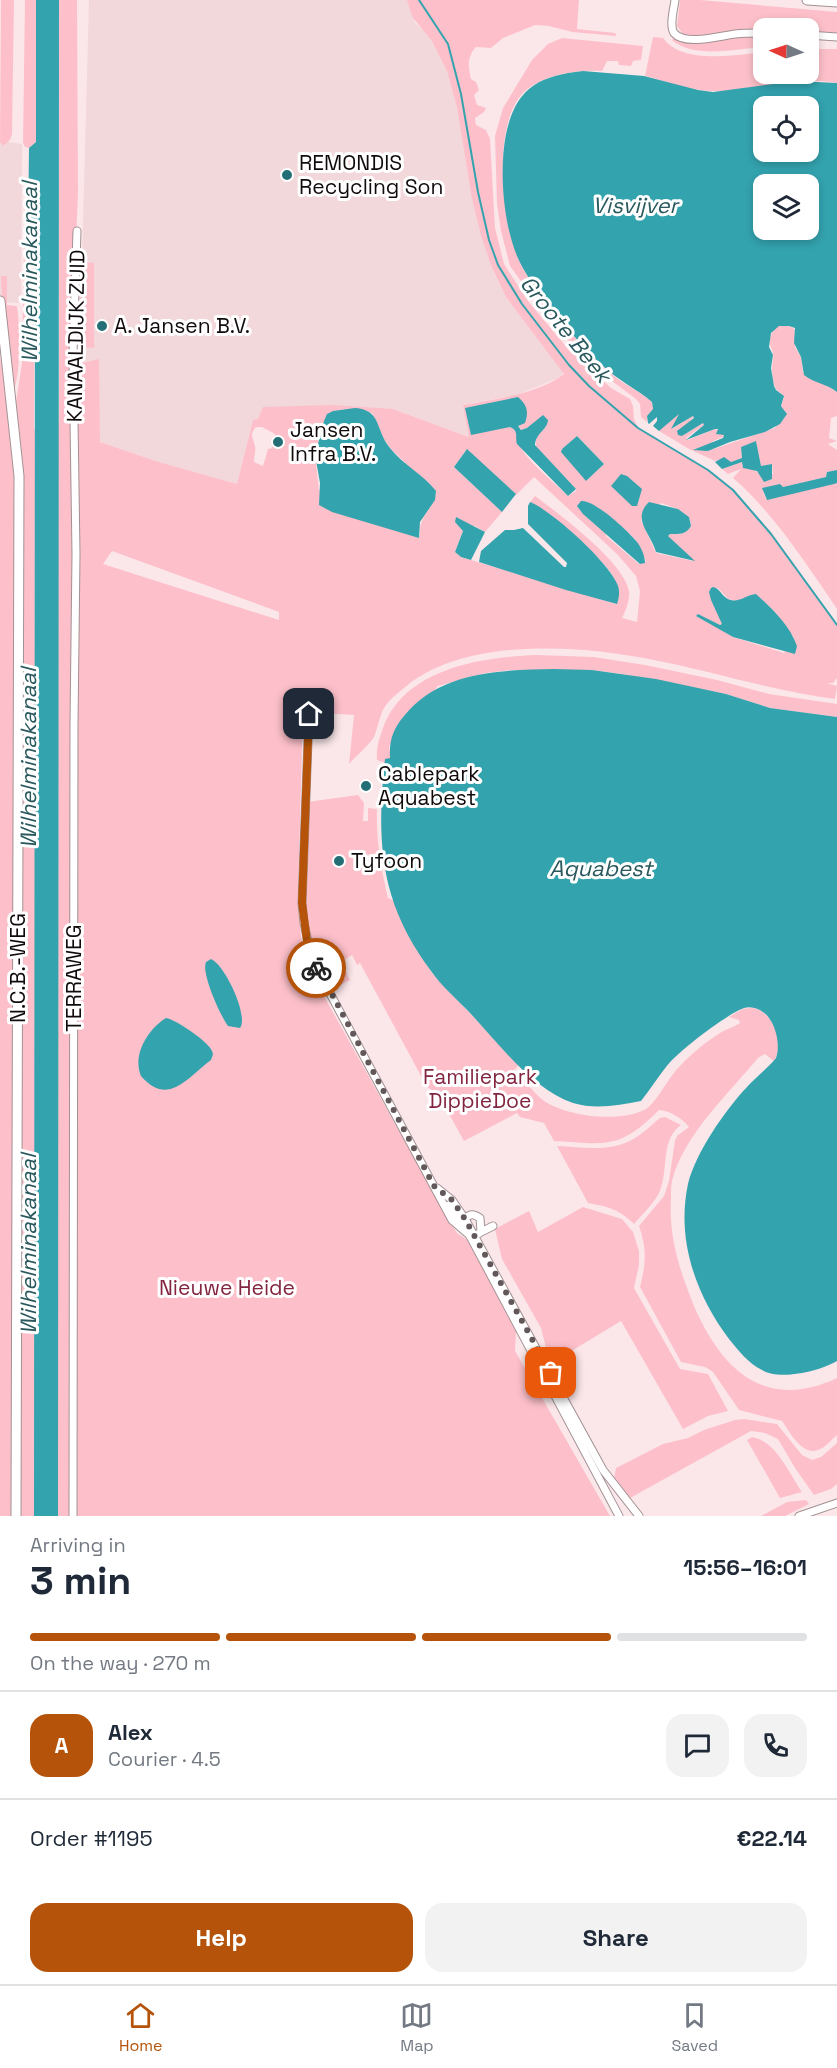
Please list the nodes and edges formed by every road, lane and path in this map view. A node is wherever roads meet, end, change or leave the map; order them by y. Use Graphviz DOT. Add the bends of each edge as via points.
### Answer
graph roads {
  1 [pos="675,0"];
  2 [pos="807,0"];
  3 [pos="837,2"];
  4 [pos="753,33"];
  5 [pos="819,36"];
  6 [pos="837,37"];
  7 [pos="77,231"];
  8 [pos="0,302"];
  9 [pos="74,441"];
  10 [pos="309,714"];
  11 [pos="434,1186"];
  12 [pos="465,1219"];
  13 [pos="493,1226"];
  14 [pos="465,1230"];
  15 [pos="478,1234"];
  16 [pos="837,1503"];
  17 [pos="16,1516"];
  18 [pos="73,1516"];
  19 [pos="619,1516"];
  20 [pos="639,1516"];
  21 [pos="799,1516"];
  1 -- 4 [label="street" via="672,27 681,37"];
  2 -- 3 [label="street"];
  5 -- 6 [label="street"];
  7 -- 9 [label="street, KANAALDIJK ZUID" via="72,354"];
  8 -- 17 [label="street, N.C.B.-WEG" via="19,476"];
  9 -- 18 [label="street, TERRAWEG"];
  10 -- 11 [label="street" via="302,875 307,941 318,973"];
  11 -- 12 [label="street" via="452,1200"];
  11 -- 14 [label="street" via="452,1220"];
  12 -- 14 [label="street"];
  12 -- 15 [label="street"];
  12 -- 15 [label="street" via="470,1215 480,1218"];
  13 -- 15 [label="street"];
  14 -- 19 [label="street"];
  15 -- 20 [label="street" via="603,1470"];
  16 -- 21 [label="street"];
}
